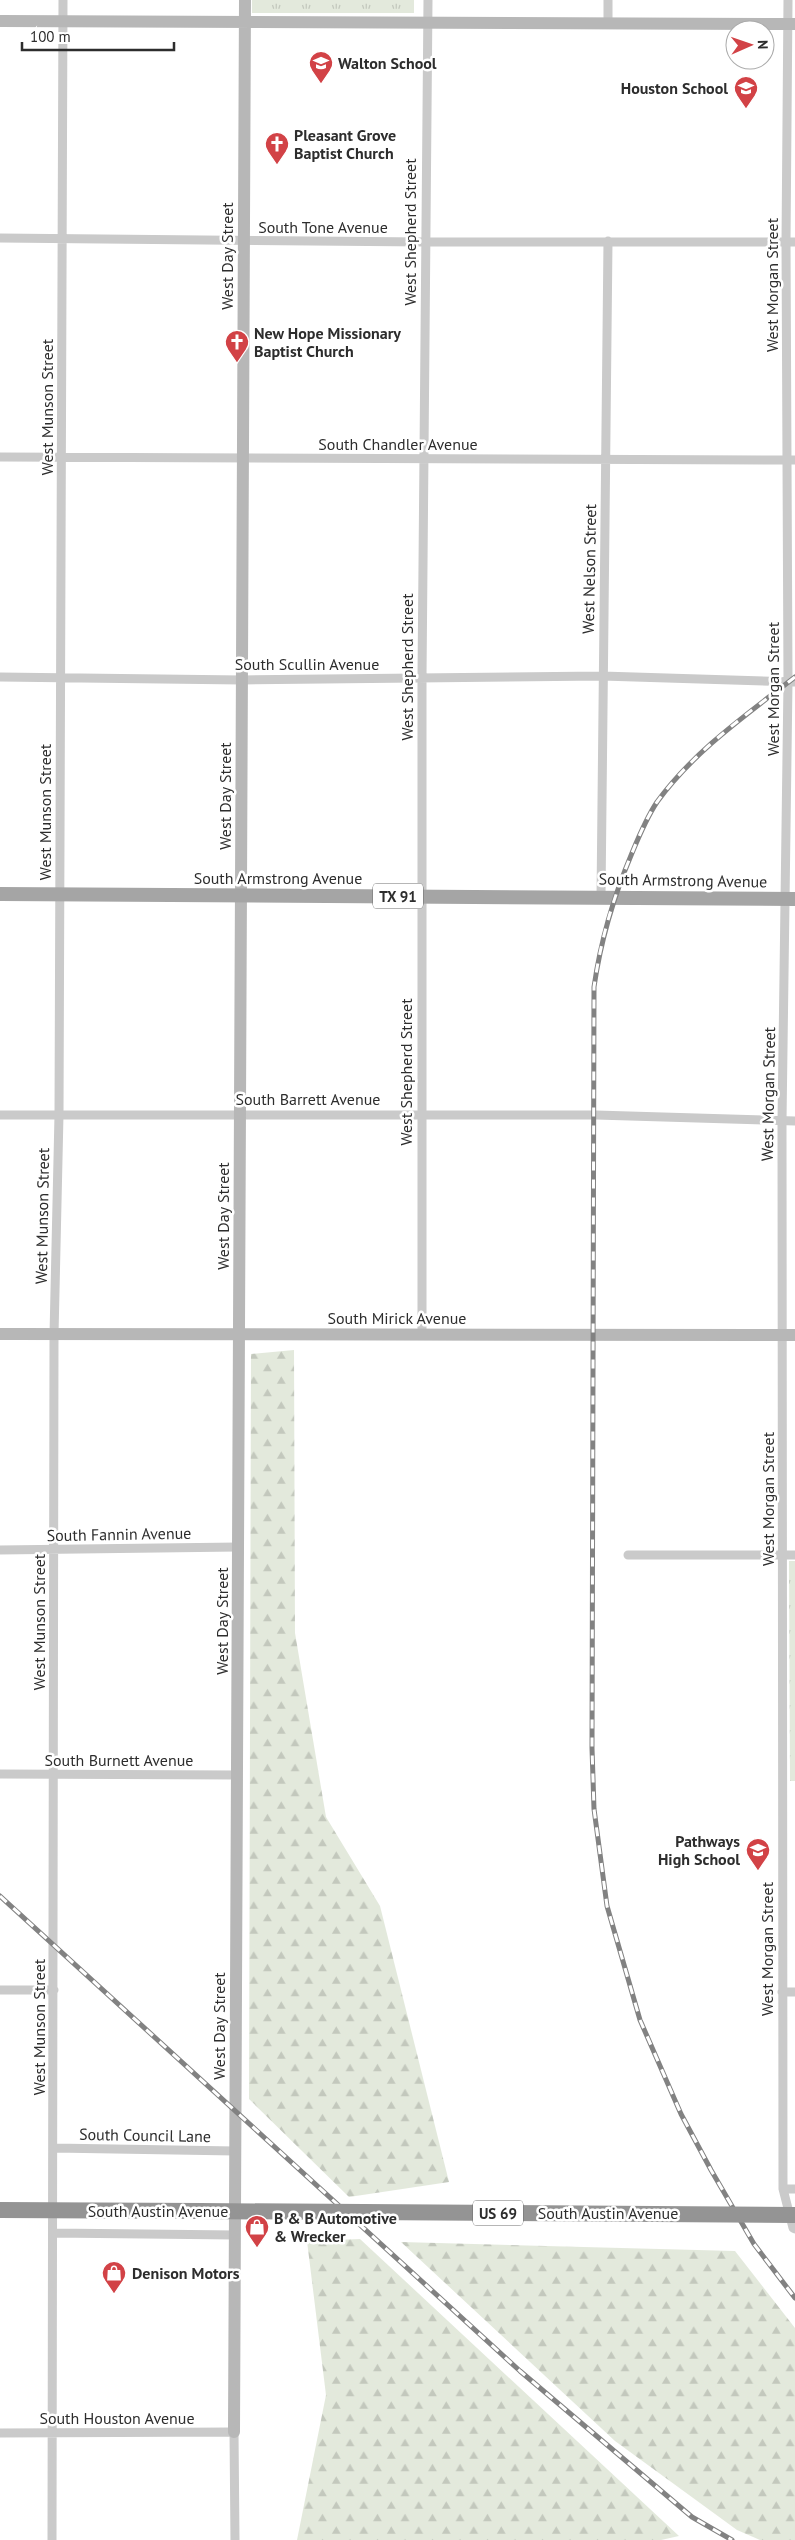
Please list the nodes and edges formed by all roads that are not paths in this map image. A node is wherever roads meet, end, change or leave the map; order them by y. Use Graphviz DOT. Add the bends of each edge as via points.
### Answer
graph roads {
  1 [pos="63,0"];
  2 [pos="245,0"];
  3 [pos="428,0"];
  4 [pos="608,0"];
  5 [pos="788,0"];
  6 [pos="0,21"];
  7 [pos="63,22"];
  8 [pos="244,22"];
  9 [pos="428,23"];
  10 [pos="608,23"];
  11 [pos="791,24"];
  12 [pos="0,238"];
  13 [pos="62,239"];
  14 [pos="244,241"];
  15 [pos="608,241"];
  16 [pos="425,242"];
  17 [pos="790,242"];
  18 [pos="0,457"];
  19 [pos="62,458"];
  20 [pos="243,458"];
  21 [pos="606,459"];
  22 [pos="424,460"];
  23 [pos="792,460"];
  24 [pos="602,676"];
  25 [pos="0,677"];
  26 [pos="60,677"];
  27 [pos="422,678"];
  28 [pos="242,680"];
  29 [pos="792,682"];
  30 [pos="0,894"];
  31 [pos="59,894"];
  32 [pos="240,896"];
  33 [pos="422,896"];
  34 [pos="601,897"];
  35 [pos="790,899"];
  36 [pos="239,1114"];
  37 [pos="0,1115"];
  38 [pos="59,1115"];
  39 [pos="421,1115"];
  40 [pos="782,1121"];
  41 [pos="795,1121"];
  42 [pos="0,1334"];
  43 [pos="239,1334"];
  44 [pos="422,1334"];
  45 [pos="54,1335"];
  46 [pos="789,1335"];
  47 [pos="238,1547"];
  48 [pos="0,1550"];
  49 [pos="54,1550"];
  50 [pos="628,1554"];
  51 [pos="783,1554"];
  52 [pos="795,1554"];
  53 [pos="0,1774"];
  54 [pos="54,1775"];
  55 [pos="238,1775"];
  56 [pos="0,1990"];
  57 [pos="54,1990"];
  58 [pos="782,1992"];
  59 [pos="795,1992"];
  60 [pos="54,2148"];
  61 [pos="235,2151"];
  62 [pos="783,2189"];
  63 [pos="795,2189"];
  64 [pos="0,2210"];
  65 [pos="54,2210"];
  66 [pos="795,2215"];
  67 [pos="795,2229"];
  68 [pos="53,2233"];
  69 [pos="235,2236"];
  70 [pos="234,2432"];
  71 [pos="52,2433"];
  72 [pos="0,2434"];
  73 [pos="52,2540"];
  74 [pos="235,2540"];
  1 -- 7 [label="street, West Munson Street"];
  2 -- 8 [label="street, West Day Street"];
  3 -- 9 [label="street, West Shepherd Street"];
  4 -- 10 [label="street"];
  5 -- 11 [label="street, West Morgan Street"];
  6 -- 7 [label="street"];
  7 -- 8 [label="street"];
  7 -- 13 [label="street, West Munson Street"];
  8 -- 9 [label="street"];
  8 -- 14 [label="street, West Day Street"];
  9 -- 10 [label="street"];
  9 -- 16 [label="street, West Shepherd Street"];
  10 -- 11 [label="street"];
  11 -- 17 [label="street, West Morgan Street"];
  12 -- 13 [label="street, South Tone Avenue"];
  13 -- 14 [label="street, South Tone Avenue"];
  13 -- 19 [label="street, West Munson Street"];
  14 -- 16 [label="street, South Tone Avenue"];
  14 -- 20 [label="street, West Day Street"];
  15 -- 16 [label="street, South Tone Avenue"];
  15 -- 17 [label="street, South Tone Avenue"];
  15 -- 21 [label="street, West Nelson Street"];
  16 -- 22 [label="street, West Shepherd Street"];
  17 -- 23 [label="street, West Morgan Street"];
  18 -- 19 [label="street, South Chandler Avenue"];
  19 -- 20 [label="street, South Chandler Avenue"];
  19 -- 26 [label="street, West Munson Street"];
  20 -- 22 [label="street, South Chandler Avenue"];
  20 -- 28 [label="street, West Day Street"];
  21 -- 22 [label="street, South Chandler Avenue"];
  21 -- 23 [label="street, South Chandler Avenue"];
  21 -- 24 [label="street, West Nelson Street"];
  22 -- 27 [label="street, West Shepherd Street"];
  23 -- 29 [label="street, West Morgan Street"];
  24 -- 27 [label="street, South Scullin Avenue"];
  24 -- 29 [label="street, South Scullin Avenue"];
  24 -- 34 [label="street, West Nelson Street"];
  25 -- 26 [label="street, South Scullin Avenue"];
  26 -- 28 [label="street, South Scullin Avenue"];
  26 -- 31 [label="street, West Munson Street"];
  27 -- 28 [label="street, South Scullin Avenue"];
  27 -- 33 [label="street, West Shepherd Street"];
  28 -- 32 [label="street, West Day Street"];
  29 -- 35 [label="street, West Morgan Street"];
  30 -- 31 [label="main road, South Armstrong Avenue / TX 91"];
  31 -- 32 [label="main road, South Armstrong Avenue / TX 91"];
  31 -- 38 [label="street, West Munson Street"];
  32 -- 33 [label="main road, South Armstrong Avenue / TX 91"];
  32 -- 36 [label="street, West Day Street"];
  33 -- 34 [label="main road, South Armstrong Avenue / TX 91"];
  33 -- 39 [label="street, West Shepherd Street"];
  34 -- 35 [label="main road, South Armstrong Avenue / TX 91"];
  35 -- 40 [label="street, West Morgan Street"];
  36 -- 38 [label="street, South Barrett Avenue"];
  36 -- 39 [label="street, South Barrett Avenue"];
  36 -- 43 [label="street, West Day Street"];
  37 -- 38 [label="street, South Barrett Avenue"];
  38 -- 45 [label="street, West Munson Street"];
  39 -- 40 [label="street, South Barrett Avenue" via="596,1115"];
  39 -- 44 [label="street, West Shepherd Street"];
  40 -- 41 [label="street, South Barrett Avenue"];
  40 -- 46 [label="street, West Morgan Street"];
  42 -- 45 [label="street, South Mirick Avenue"];
  43 -- 44 [label="street, South Mirick Avenue"];
  43 -- 45 [label="street, South Mirick Avenue"];
  43 -- 47 [label="street, West Day Street"];
  44 -- 46 [label="street, South Mirick Avenue"];
  45 -- 49 [label="street, West Munson Street"];
  46 -- 51 [label="street, West Morgan Street"];
  47 -- 49 [label="street, South Fannin Avenue"];
  47 -- 55 [label="street, West Day Street"];
  48 -- 49 [label="street, South Fannin Avenue"];
  49 -- 54 [label="street, West Munson Street"];
  50 -- 51 [label="street"];
  51 -- 52 [label="street"];
  51 -- 58 [label="street, West Morgan Street"];
  53 -- 54 [label="street, South Burnett Avenue"];
  54 -- 55 [label="street, South Burnett Avenue"];
  54 -- 57 [label="street, West Munson Street"];
  55 -- 61 [label="street, West Day Street"];
  56 -- 57 [label="street"];
  57 -- 60 [label="street, West Munson Street"];
  58 -- 59 [label="street"];
  58 -- 62 [label="street, West Morgan Street"];
  60 -- 61 [label="street, South Council Lane"];
  60 -- 65 [label="street, West Munson Street"];
  61 -- 69 [label="street, West Day Street"];
  62 -- 63 [label="street"];
  62 -- 67 [label="street, West Morgan Street"];
  64 -- 65 [label="highway, South Austin Avenue / US 69"];
  65 -- 66 [label="highway, South Austin Avenue / US 69, bridge"];
  65 -- 68 [label="street, West Munson Street"];
  68 -- 69 [label="street"];
  68 -- 71 [label="street, West Munson Street"];
  69 -- 70 [label="street, West Day Street"];
  70 -- 71 [label="street, South Houston Avenue"];
  70 -- 74 [label="street"];
  71 -- 72 [label="street, South Houston Avenue"];
  71 -- 73 [label="street, West Munson Street"];
}
